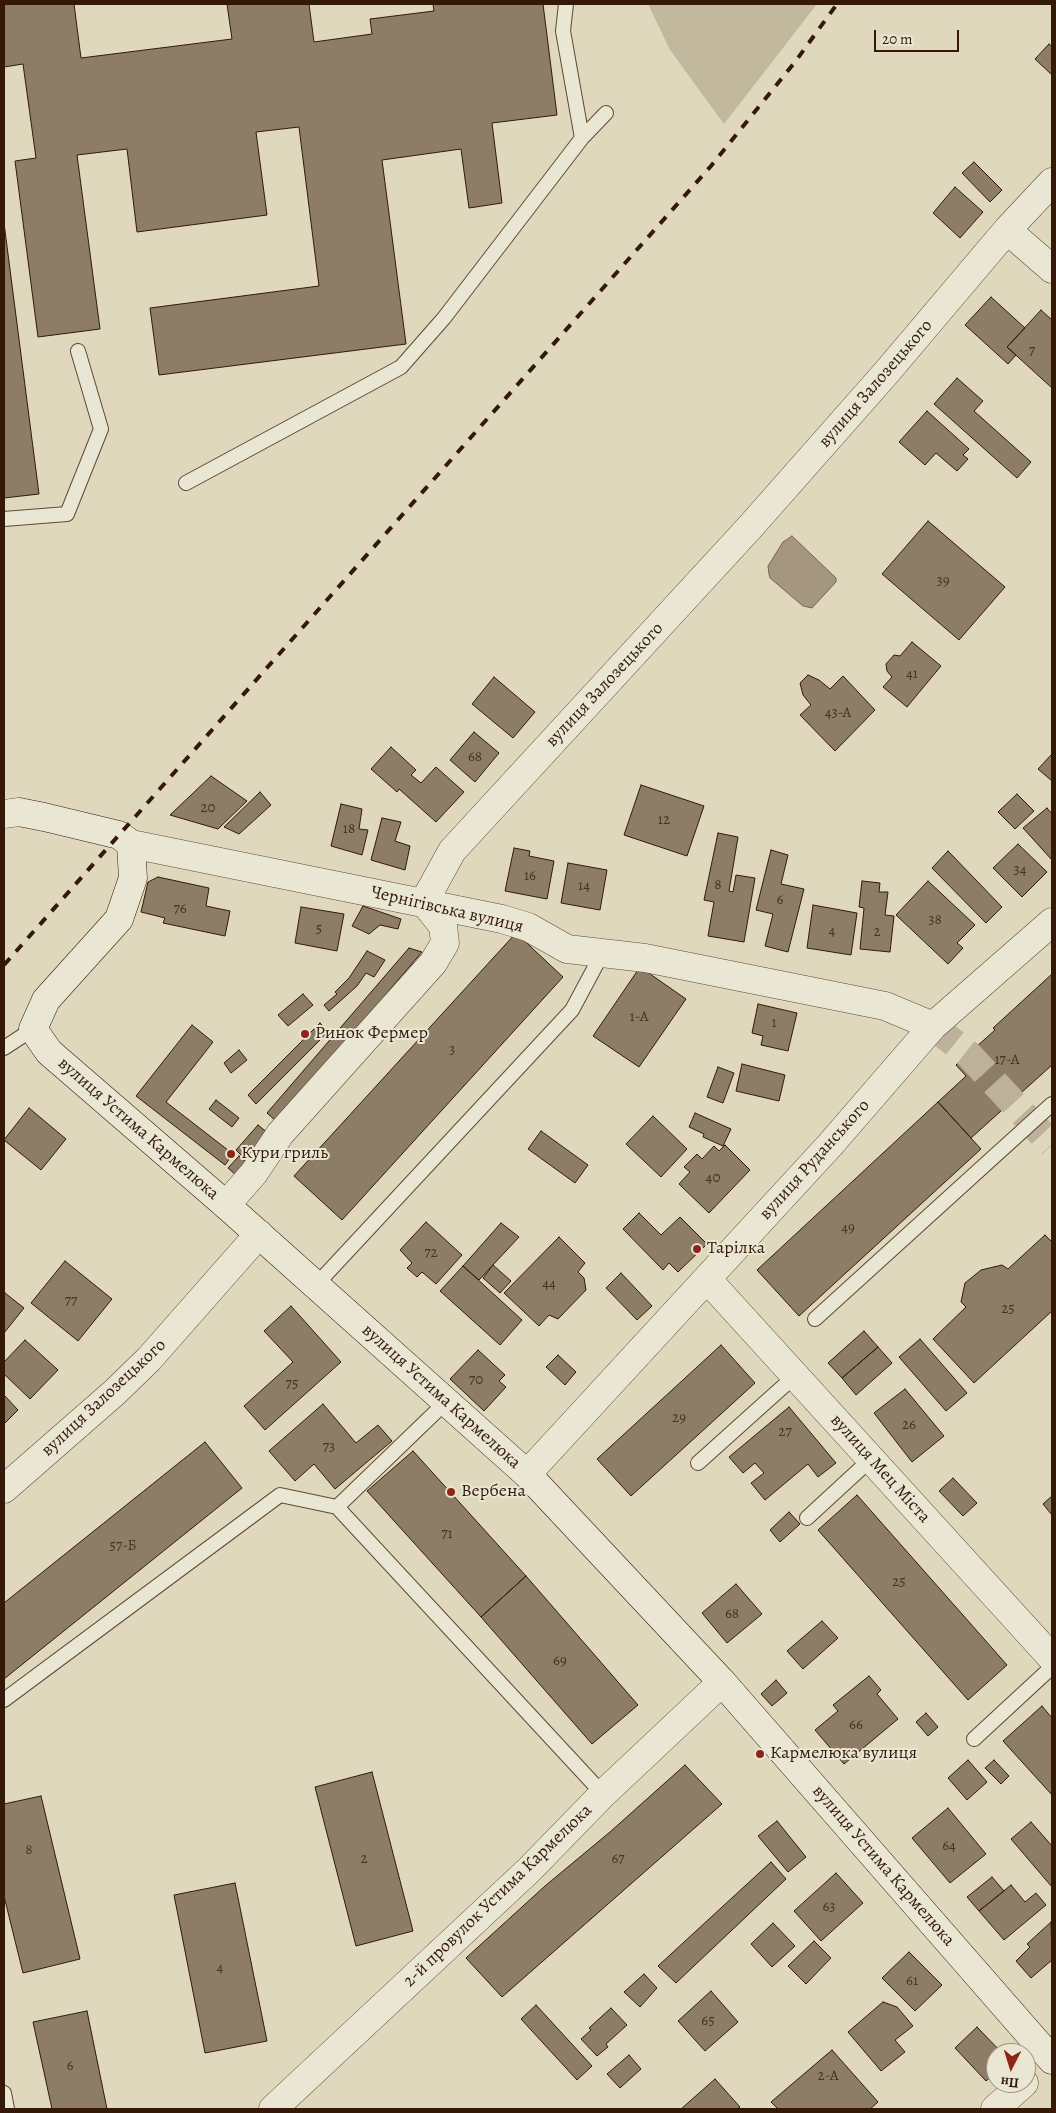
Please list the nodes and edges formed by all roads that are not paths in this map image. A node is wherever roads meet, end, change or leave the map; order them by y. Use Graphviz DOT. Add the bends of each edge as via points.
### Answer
graph roads {
  1 [pos="566,4"];
  2 [pos="606,113"];
  3 [pos="582,138"];
  4 [pos="1052,182"];
  5 [pos="1007,230"];
  6 [pos="1052,269"];
  7 [pos="78,351"];
  8 [pos="186,483"];
  9 [pos="4,519"];
  10 [pos="4,814"];
  11 [pos="132,844"];
  12 [pos="424,902"];
  13 [pos="1052,922"];
  14 [pos="603,952"];
  15 [pos="933,1026"];
  16 [pos="33,1029"];
  17 [pos="4,1048"];
  18 [pos="1052,1104"];
  19 [pos="226,1205"];
  20 [pos="259,1234"];
  21 [pos="707,1279"];
  22 [pos="316,1285"];
  23 [pos="815,1319"];
  24 [pos="796,1375"];
  25 [pos="446,1402"];
  26 [pos="871,1459"];
  27 [pos="698,1463"];
  28 [pos="527,1474"];
  29 [pos="4,1489"];
  30 [pos="337,1506"];
  31 [pos="807,1518"];
  32 [pos="1052,1658"];
  33 [pos="1052,1667"];
  34 [pos="722,1682"];
  35 [pos="4,1700"];
  36 [pos="974,1739"];
  37 [pos="603,1794"];
  38 [pos="1052,2059"];
  39 [pos="1036,2073"];
  40 [pos="4,2093"];
  41 [pos="1013,2093"];
  42 [pos="7,2109"];
  43 [pos="273,2109"];
  44 [pos="995,2109"];
  1 -- 3 [label="lane" via="563,31"];
  2 -- 3 [label="lane"];
  3 -- 8 [label="lane" via="444,318 401,367"];
  4 -- 5 [label="street, вулиця Залозецького"];
  5 -- 6 [label="street"];
  5 -- 12 [label="street, вулиця Залозецького" via="751,526 452,851"];
  7 -- 9 [label="lane" via="101,428 67,514"];
  10 -- 11 [label="street" via="19,812 44,817 119,835"];
  11 -- 12 [label="street, Чернігівська вулиця"];
  11 -- 16 [label="street" via="133,878 119,918 46,1000"];
  12 -- 14 [label="street, Чернігівська вулиця" via="528,927 567,949"];
  12 -- 19 [label="street" via="443,926 445,943 433,963 280,1134 254,1173"];
  13 -- 15 [label="street, вулиця Руданського"];
  14 -- 15 [label="street, Чернігівська вулиця" via="886,1006"];
  14 -- 22 [label="lane" via="572,1010"];
  15 -- 21 [label="street, вулиця Руданського"];
  16 -- 17 [label="lane"];
  16 -- 19 [label="street, вулиця Устима Кармелюка" via="49,1052"];
  18 -- 23 [label="lane"];
  19 -- 20 [label="street, вулиця Устима Кармелюка"];
  20 -- 22 [label="street, вулиця Устима Кармелюка"];
  20 -- 29 [label="street, вулиця Залозецького" via="149,1359"];
  21 -- 24 [label="street, вулиця Мец Міста"];
  21 -- 28 [label="street, вулиця Руданського"];
  22 -- 25 [label="street, вулиця Устима Кармелюка"];
  24 -- 26 [label="street, вулиця Мец Міста"];
  24 -- 27 [label="lane"];
  25 -- 28 [label="street, вулиця Устима Кармелюка"];
  25 -- 30 [label="lane"];
  26 -- 31 [label="lane"];
  26 -- 32 [label="street, вулиця Мец Міста"];
  28 -- 34 [label="street, вулиця Устима Кармелюка"];
  30 -- 35 [label="lane" via="280,1495"];
  30 -- 37 [label="lane"];
  33 -- 36 [label="lane"];
  34 -- 37 [label="street, 2-й провулок Устима Кармелюка"];
  34 -- 38 [label="street, вулиця Устима Кармелюка"];
  37 -- 43 [label="street, 2-й провулок Устима Кармелюка" via="529,1870"];
  38 -- 39 [label="street"];
  40 -- 42 [label="lane"];
  41 -- 44 [label="street"];
}
